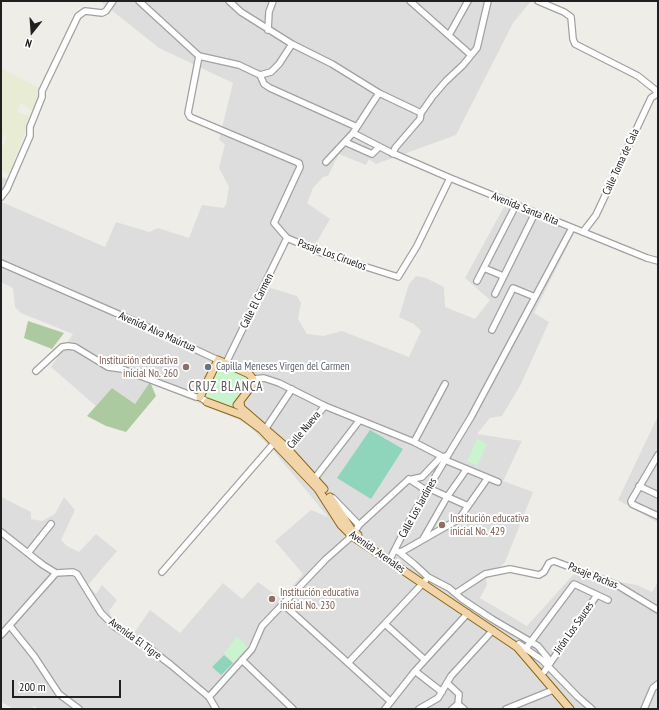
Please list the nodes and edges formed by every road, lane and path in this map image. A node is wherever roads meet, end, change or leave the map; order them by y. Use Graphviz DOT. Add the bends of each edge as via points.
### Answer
graph roads {
  1 [pos="113,1"];
  2 [pos="139,1"];
  3 [pos="229,1"];
  4 [pos="273,1"];
  5 [pos="410,1"];
  6 [pos="468,1"];
  7 [pos="488,1"];
  8 [pos="538,1"];
  9 [pos="268,30"];
  10 [pos="449,35"];
  11 [pos="292,44"];
  12 [pos="471,55"];
  13 [pos="199,56"];
  14 [pos="260,75"];
  15 [pos="658,92"];
  16 [pos="379,93"];
  17 [pos="421,113"];
  18 [pos="357,127"];
  19 [pos="353,133"];
  20 [pos="345,142"];
  21 [pos="379,147"];
  22 [pos="393,154"];
  23 [pos="326,162"];
  24 [pos="450,178"];
  25 [pos="1,197"];
  26 [pos="516,205"];
  27 [pos="535,213"];
  28 [pos="572,228"];
  29 [pos="583,232"];
  30 [pos="287,238"];
  31 [pos="658,261"];
  32 [pos="1,263"];
  33 [pos="484,268"];
  34 [pos="503,276"];
  35 [pos="477,281"];
  36 [pos="494,294"];
  37 [pos="535,296"];
  38 [pos="492,330"];
  39 [pos="218,360"];
  40 [pos="226,363"];
  41 [pos="36,371"];
  42 [pos="253,379"];
  43 [pos="445,384"];
  44 [pos="292,389"];
  45 [pos="200,397"];
  46 [pos="207,402"];
  47 [pos="240,402"];
  48 [pos="324,406"];
  49 [pos="233,411"];
  50 [pos="360,421"];
  51 [pos="266,428"];
  52 [pos="274,442"];
  53 [pos="414,442"];
  54 [pos="286,451"];
  55 [pos="446,457"];
  56 [pos="657,458"];
  57 [pos="466,470"];
  58 [pos="315,478"];
  59 [pos="409,479"];
  60 [pos="487,479"];
  61 [pos="498,482"];
  62 [pos="640,486"];
  63 [pos="428,489"];
  64 [pos="328,494"];
  65 [pos="658,495"];
  66 [pos="447,496"];
  67 [pos="468,506"];
  68 [pos="658,516"];
  69 [pos="51,524"];
  70 [pos="359,525"];
  71 [pos="1,532"];
  72 [pos="353,534"];
  73 [pos="423,540"];
  74 [pos="397,551"];
  75 [pos="28,553"];
  76 [pos="390,559"];
  77 [pos="162,572"];
  78 [pos="56,573"];
  79 [pos="424,582"];
  80 [pos="456,593"];
  81 [pos="597,595"];
  82 [pos="608,600"];
  83 [pos="283,604"];
  84 [pos="658,610"];
  85 [pos="468,614"];
  86 [pos="384,624"];
  87 [pos="10,626"];
  88 [pos="493,630"];
  89 [pos="1,635"];
  90 [pos="530,642"];
  91 [pos="523,649"];
  92 [pos="242,660"];
  93 [pos="425,660"];
  94 [pos="348,664"];
  95 [pos="546,669"];
  96 [pos="415,670"];
  97 [pos="447,683"];
  98 [pos="658,684"];
  99 [pos="553,690"];
  100 [pos="442,692"];
  101 [pos="209,697"];
  102 [pos="458,704"];
  103 [pos="388,706"];
  104 [pos="79,709"];
  105 [pos="216,709"];
  106 [pos="293,709"];
  107 [pos="419,709"];
  108 [pos="452,709"];
  109 [pos="464,709"];
  110 [pos="506,709"];
  111 [pos="570,709"];
  112 [pos="575,709"];
  113 [pos="586,709"];
  114 [pos="592,709"];
  115 [pos="644,709"];
  1 -- 25 [label="street" via="102,13 85,11 78,16 42,91 30,127 30,136"];
  2 -- 13 [label="street"];
  3 -- 9 [label="street"];
  4 -- 9 [label="street" via="269,12"];
  5 -- 10 [label="street"];
  6 -- 10 [label="street"];
  7 -- 12 [label="street" via="479,41"];
  8 -- 15 [label="street" via="570,17 575,44 638,76"];
  9 -- 11 [label="street"];
  10 -- 12 [label="street"];
  11 -- 14 [label="street" via="271,72"];
  11 -- 16 [label="street" via="332,64"];
  12 -- 17 [label="street"];
  13 -- 14 [label="street" via="239,66"];
  13 -- 30 [label="street, Pasaje Los Ciruelos" via="188,113 190,117 299,163 300,167 274,222"];
  14 -- 18 [label="street" via="264,84 270,88"];
  15 -- 29 [label="street, Calle Toma de Cala" via="651,98 632,135 596,215"];
  16 -- 17 [label="street"];
  16 -- 18 [label="street"];
  17 -- 22 [label="street" via="420,119 395,148"];
  18 -- 19 [label="street"];
  19 -- 20 [label="street"];
  19 -- 21 [label="street, Avenida Santa Rita"];
  20 -- 21 [label="street" via="372,154"];
  20 -- 23 [label="street"];
  21 -- 22 [label="street, Avenida Santa Rita"];
  22 -- 24 [label="street, Avenida Santa Rita"];
  24 -- 26 [label="street, Avenida Santa Rita"];
  24 -- 30 [label="street, Pasaje Los Ciruelos" via="417,246 396,278 322,253"];
  26 -- 27 [label="street, Avenida Santa Rita"];
  26 -- 33 [label="street"];
  27 -- 28 [label="street, Avenida Santa Rita"];
  27 -- 34 [label="street"];
  28 -- 29 [label="street, Avenida Santa Rita"];
  28 -- 37 [label="street, Calle Los Jardines"];
  29 -- 31 [label="street, Avenida Santa Rita"];
  30 -- 40 [label="street, Calle El Carmen"];
  32 -- 39 [label="street, Avenida Alva Maúrtua"];
  33 -- 34 [label="street"];
  33 -- 35 [label="street"];
  34 -- 36 [label="street"];
  37 -- 38 [label="street" via="513,288"];
  37 -- 55 [label="street, Calle Los Jardines" via="471,418"];
  39 -- 40 [label="main road, Avenida Alva Maúrtua"];
  39 -- 45 [label="main road"];
  40 -- 42 [label="main road, Avenida Alva Maúrtua" via="249,374"];
  41 -- 45 [label="street" via="62,347 75,347 108,367 122,369"];
  42 -- 44 [label="street, Avenida Alva Maúrtua" via="266,378"];
  42 -- 47 [label="main road" via="253,384"];
  43 -- 53 [label="street"];
  44 -- 48 [label="street, Avenida Alva Maúrtua"];
  44 -- 51 [label="street"];
  45 -- 46 [label="street"];
  46 -- 49 [label="main road, Avenida Arenales"];
  47 -- 49 [label="main road"];
  47 -- 51 [label="main road, Avenida Arenales" via="241,408"];
  48 -- 50 [label="street, Avenida Alva Maúrtua"];
  48 -- 54 [label="street, Calle Nueva"];
  49 -- 52 [label="main road, Avenida Arenales"];
  50 -- 53 [label="street, Avenida Alva Maúrtua"];
  50 -- 58 [label="street"];
  51 -- 54 [label="main road, Avenida Arenales"];
  52 -- 54 [label="main road, Avenida Arenales"];
  52 -- 77 [label="street"];
  53 -- 55 [label="street, Avenida Alva Maúrtua"];
  54 -- 58 [label="main road, Avenida Arenales"];
  54 -- 72 [label="main road, Avenida Arenales" via="318,489 341,525"];
  55 -- 57 [label="street, Avenida Alva Maúrtua"];
  55 -- 59 [label="street" via="439,459 422,477"];
  55 -- 63 [label="street, Calle Los Jardines"];
  56 -- 62 [label="street"];
  57 -- 60 [label="street, Avenida Alva Maúrtua"];
  57 -- 66 [label="street"];
  58 -- 64 [label="main road, Avenida Arenales"];
  59 -- 63 [label="street"];
  59 -- 70 [label="street"];
  60 -- 61 [label="street, Avenida Alva Maúrtua"];
  60 -- 67 [label="street"];
  62 -- 65 [label="street"];
  62 -- 68 [label="street" via="632,503"];
  63 -- 66 [label="street"];
  63 -- 74 [label="street, Calle Los Jardines" via="412,516"];
  64 -- 70 [label="street"];
  64 -- 72 [label="main road, Avenida Arenales"];
  66 -- 67 [label="street"];
  66 -- 73 [label="street"];
  67 -- 73 [label="street" via="459,519"];
  69 -- 75 [label="street"];
  70 -- 72 [label="street"];
  71 -- 75 [label="street"];
  72 -- 76 [label="main road, Avenida Arenales"];
  72 -- 83 [label="street"];
  73 -- 74 [label="street"];
  74 -- 76 [label="street, Calle Los Jardines"];
  74 -- 80 [label="street" via="428,577"];
  75 -- 78 [label="street"];
  76 -- 79 [label="main road, Avenida Arenales"];
  78 -- 87 [label="street"];
  78 -- 101 [label="street, Avenida El Tigre" via="77,574 101,613 115,627 149,648"];
  79 -- 85 [label="main road, Avenida Arenales"];
  79 -- 86 [label="street"];
  79 -- 91 [label="main road"];
  80 -- 84 [label="street, Pasaje Pachas" via="486,574 510,569 542,574 549,563 554,561 617,585"];
  80 -- 90 [label="street" via="492,620"];
  81 -- 82 [label="street"];
  81 -- 90 [label="street" via="574,584"];
  81 -- 95 [label="street, Jirón Los Sauces"];
  83 -- 92 [label="street" via="262,626 252,649"];
  83 -- 94 [label="street"];
  85 -- 88 [label="main road, Avenida Arenales"];
  85 -- 93 [label="street"];
  86 -- 93 [label="street"];
  86 -- 94 [label="street"];
  87 -- 89 [label="street"];
  87 -- 104 [label="street" via="59,694"];
  88 -- 91 [label="main road, Avenida Arenales"];
  88 -- 97 [label="street"];
  90 -- 91 [label="street"];
  90 -- 95 [label="street" via="538,646"];
  91 -- 95 [label="main road, Avenida Arenales"];
  91 -- 95 [label="main road"];
  92 -- 101 [label="street"];
  92 -- 106 [label="street"];
  93 -- 96 [label="street"];
  94 -- 103 [label="street"];
  95 -- 99 [label="main road"];
  95 -- 112 [label="main road"];
  95 -- 113 [label="street"];
  95 -- 114 [label="street, Avenida Arenales"];
  96 -- 100 [label="street"];
  96 -- 103 [label="street"];
  97 -- 100 [label="street"];
  97 -- 102 [label="street" via="459,694"];
  98 -- 115 [label="street" via="653,688"];
  99 -- 110 [label="street"];
  99 -- 111 [label="main road"];
  100 -- 107 [label="street" via="438,698"];
  101 -- 105 [label="street, Avenida El Tigre"];
  102 -- 108 [label="street"];
  102 -- 109 [label="street"];
}
